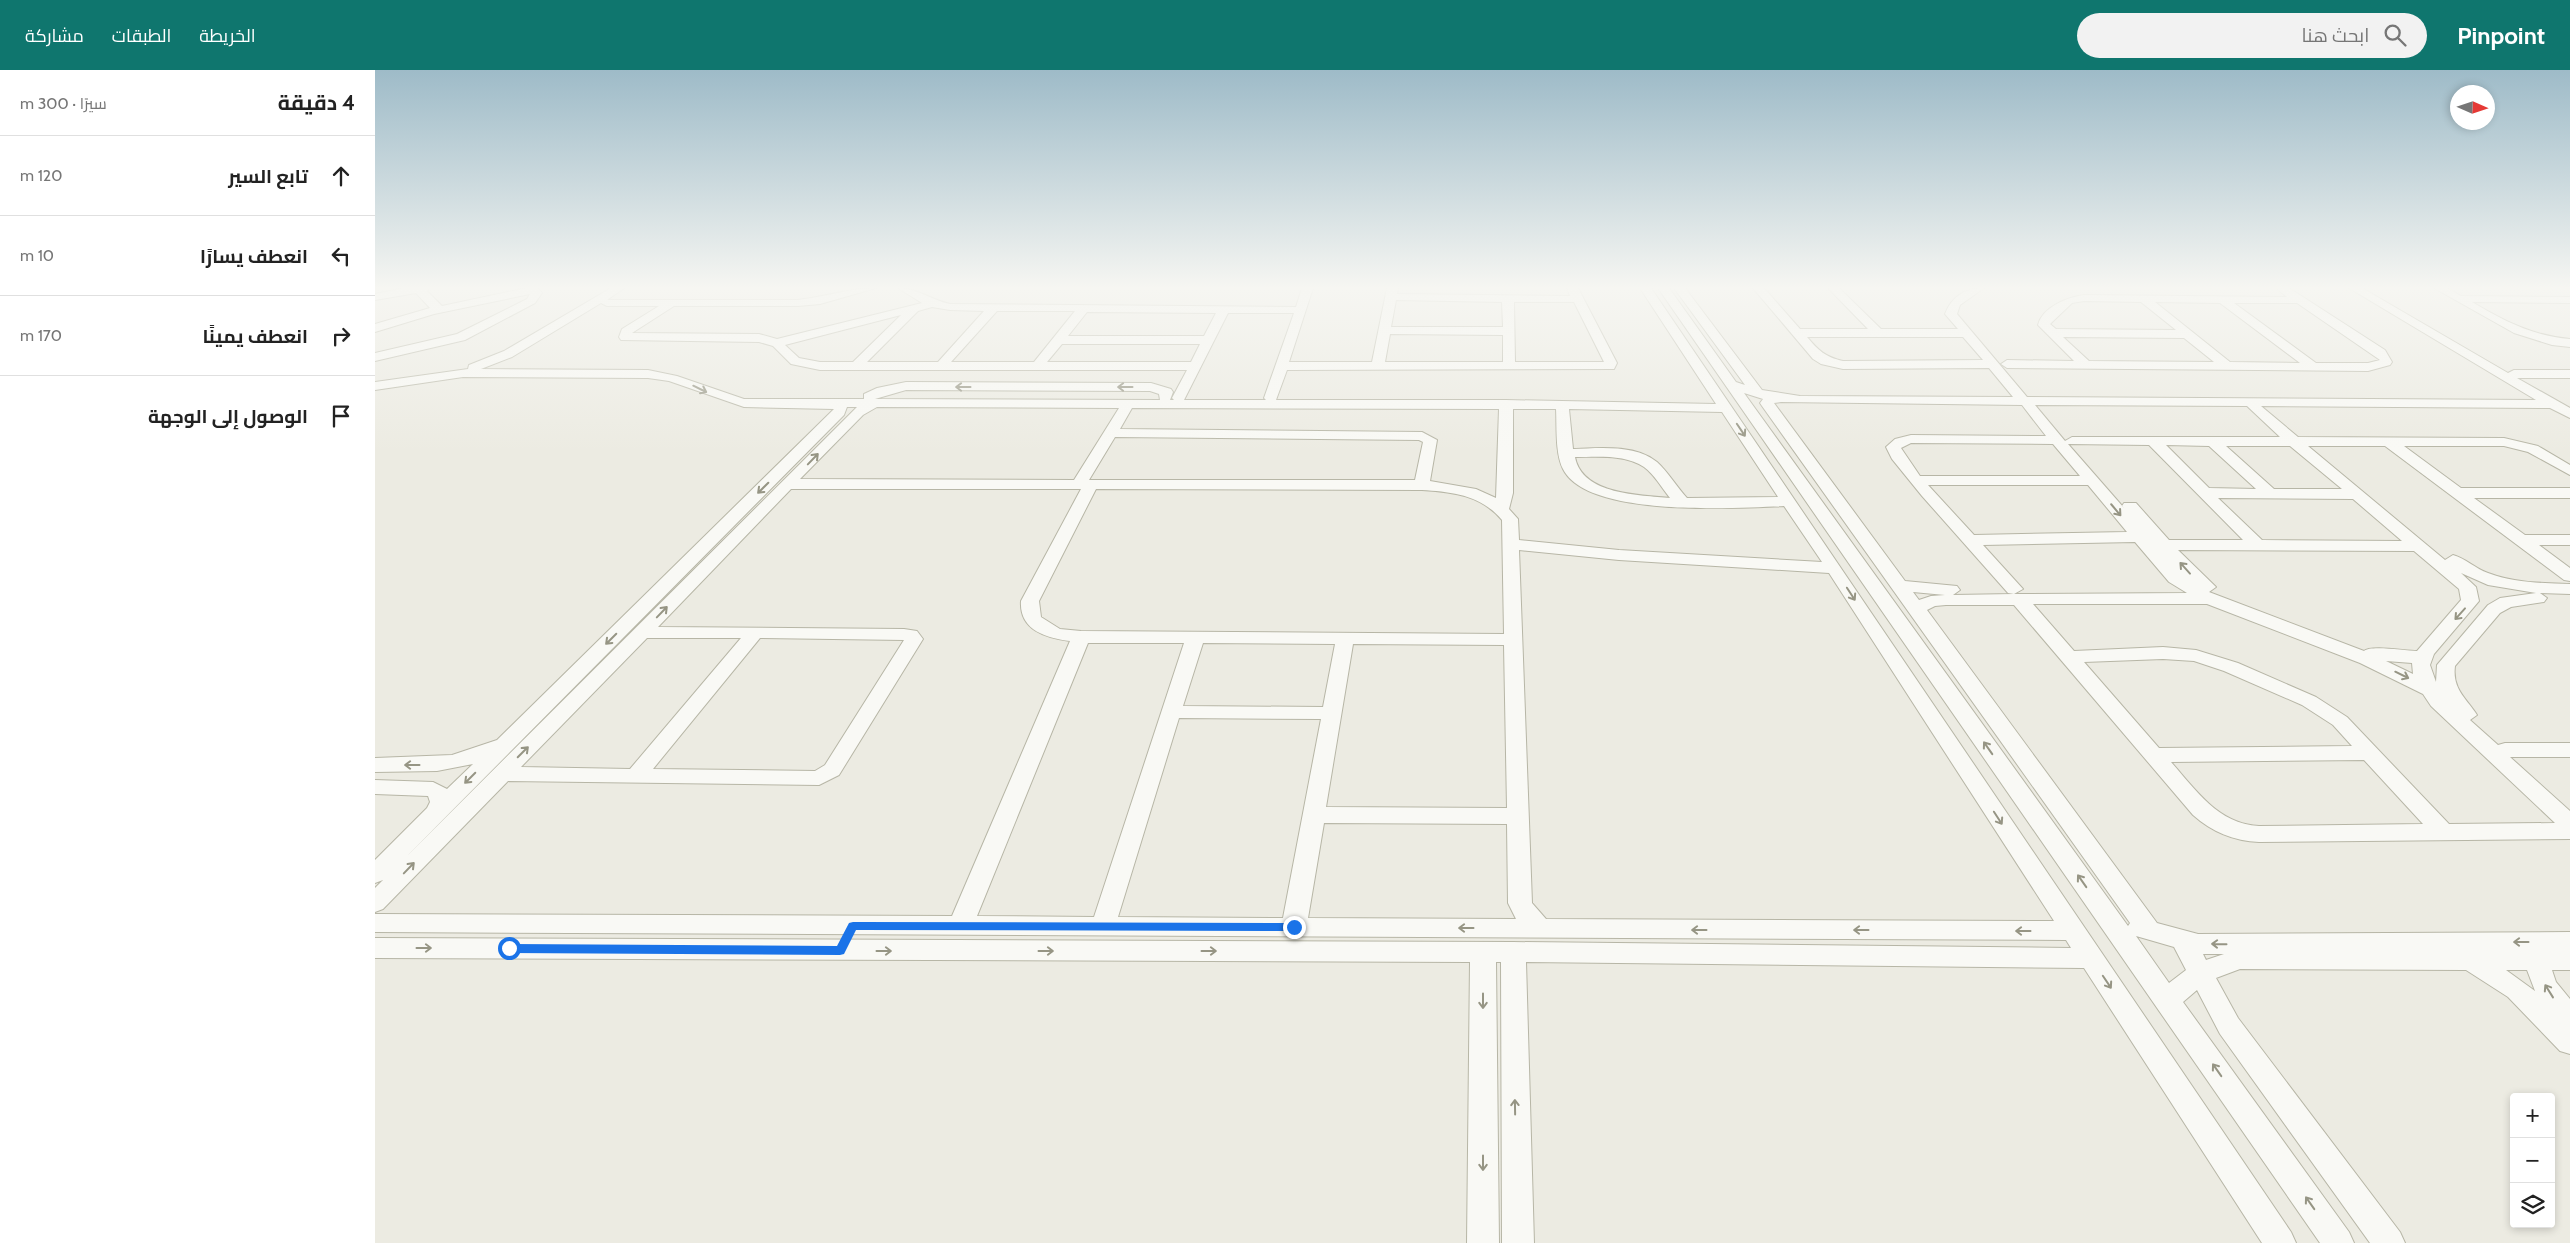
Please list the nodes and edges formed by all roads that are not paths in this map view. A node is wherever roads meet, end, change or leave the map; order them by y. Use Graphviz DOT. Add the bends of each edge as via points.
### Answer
graph roads {
  1 [pos="431,343"];
  2 [pos="527,343"];
  3 [pos="541,343"];
  4 [pos="777,343"];
  5 [pos="880,343"];
  6 [pos="963,343"];
  7 [pos="1056,343"];
  8 [pos="1206,343"];
  9 [pos="1290,343"];
  10 [pos="1383,343"];
  11 [pos="1508,343"];
  12 [pos="1600,343"];
  13 [pos="1695,343"];
  14 [pos="1704,343"];
  15 [pos="1713,343"];
  16 [pos="1806,343"];
  17 [pos="1975,343"];
  18 [pos="1988,343"];
  19 [pos="2062,343"];
  20 [pos="2198,343"];
  21 [pos="2281,343"];
  22 [pos="2362,343"];
  23 [pos="2451,343"];
  24 [pos="2460,343"];
  25 [pos="375,357"];
  26 [pos="1994,364"];
  27 [pos="2007,364"];
  28 [pos="943,365"];
  29 [pos="2086,365"];
  30 [pos="856,366"];
  31 [pos="1038,366"];
  32 [pos="1194,366"];
  33 [pos="1282,366"];
  34 [pos="1379,366"];
  35 [pos="1509,366"];
  36 [pos="2227,366"];
  37 [pos="2314,367"];
  38 [pos="473,368"];
  39 [pos="510,368"];
  40 [pos="585,371"];
  41 [pos="2514,374"];
  42 [pos="2570,374"];
  43 [pos="375,381"];
  44 [pos="375,386"];
  45 [pos="2029,396"];
  46 [pos="1172,398"];
  47 [pos="1271,398"];
  48 [pos="1747,399"];
  49 [pos="872,400"];
  50 [pos="1089,401"];
  51 [pos="1667,403"];
  52 [pos="836,404"];
  53 [pos="1128,404"];
  54 [pos="1506,404"];
  55 [pos="1562,404"];
  56 [pos="2153,404"];
  57 [pos="2259,407"];
  58 [pos="2565,407"];
  59 [pos="1110,433"];
  60 [pos="2065,441"];
  61 [pos="2153,441"];
  62 [pos="2213,442"];
  63 [pos="2301,442"];
  64 [pos="2389,442"];
  65 [pos="1568,453"];
  66 [pos="2570,471"];
  67 [pos="1916,480"];
  68 [pos="2092,481"];
  69 [pos="788,484"];
  70 [pos="1084,485"];
  71 [pos="1422,485"];
  72 [pos="2205,493"];
  73 [pos="2270,493"];
  74 [pos="2458,493"];
  75 [pos="2570,493"];
  76 [pos="2357,494"];
  77 [pos="1789,501"];
  78 [pos="1682,502"];
  79 [pos="1501,508"];
  80 [pos="2140,537"];
  81 [pos="1970,540"];
  82 [pos="2521,540"];
  83 [pos="2570,540"];
  84 [pos="1512,544"];
  85 [pos="2164,545"];
  86 [pos="2257,545"];
  87 [pos="2420,546"];
  88 [pos="1854,557"];
  89 [pos="1830,563"];
  90 [pos="2570,576"];
  91 [pos="1899,586"];
  92 [pos="2187,587"];
  93 [pos="2570,589"];
  94 [pos="2017,594"];
  95 [pos="2107,594"];
  96 [pos="1935,595"];
  97 [pos="2570,598"];
  98 [pos="2216,601"];
  99 [pos="1916,608"];
  100 [pos="642,632"];
  101 [pos="755,633"];
  102 [pos="1081,637"];
  103 [pos="1195,638"];
  104 [pos="1345,639"];
  105 [pos="1512,640"];
  106 [pos="2070,657"];
  107 [pos="2423,657"];
  108 [pos="2428,689"];
  109 [pos="1173,712"];
  110 [pos="1332,713"];
  111 [pos="509,741"];
  112 [pos="2505,750"];
  113 [pos="2570,750"];
  114 [pos="2370,753"];
  115 [pos="2154,755"];
  116 [pos="375,765"];
  117 [pos="502,774"];
  118 [pos="636,775"];
  119 [pos="375,787"];
  120 [pos="2570,808"];
  121 [pos="437,812"];
  122 [pos="1314,815"];
  123 [pos="1517,816"];
  124 [pos="2570,824"];
  125 [pos="2570,831"];
  126 [pos="2443,832"];
  127 [pos="375,874"];
  128 [pos="375,903"];
  129 [pos="1520,903"];
  130 [pos="2102,909"];
  131 [pos="375,923"];
  132 [pos="853,926"];
  133 [pos="960,927"];
  134 [pos="1103,927"];
  135 [pos="1294,927"];
  136 [pos="1501,928"];
  137 [pos="1540,928"];
  138 [pos="2072,931"];
  139 [pos="2149,931"];
  140 [pos="1658,941"];
  141 [pos="2184,942"];
  142 [pos="2570,942"];
  143 [pos="375,948"];
  144 [pos="840,951"];
  145 [pos="1483,952"];
  146 [pos="1513,952"];
  147 [pos="2090,958"];
  148 [pos="2537,959"];
  149 [pos="2471,960"];
  150 [pos="2570,960"];
  151 [pos="2199,974"];
  152 [pos="2168,1001"];
  153 [pos="2561,1017"];
  154 [pos="2570,1043"];
  155 [pos="1483,1243"];
  156 [pos="1518,1243"];
  157 [pos="2280,1243"];
  158 [pos="2338,1243"];
  159 [pos="2389,1243"];
  1 -- 25 [label="street"];
  2 -- 38 [label="street"];
  3 -- 39 [label="street" via="512,362"];
  4 -- 30 [label="street" via="795,361"];
  5 -- 30 [label="street"];
  6 -- 28 [label="street"];
  7 -- 31 [label="street"];
  8 -- 32 [label="street"];
  9 -- 33 [label="street"];
  10 -- 34 [label="street"];
  11 -- 35 [label="street"];
  12 -- 35 [label="street" via="1611,364 1605,367"];
  13 -- 48 [label="street"];
  14 -- 48 [label="street"];
  15 -- 48 [label="street"];
  16 -- 26 [label="street" via="1820,359 1838,364"];
  17 -- 26 [label="street"];
  18 -- 27 [label="street"];
  19 -- 29 [label="street"];
  20 -- 36 [label="street"];
  21 -- 37 [label="street"];
  22 -- 37 [label="street" via="2386,359 2383,364"];
  23 -- 58 [label="street"];
  24 -- 41 [label="street"];
  26 -- 45 [label="street"];
  27 -- 29 [label="street"];
  27 -- 45 [label="street"];
  28 -- 30 [label="street"];
  28 -- 31 [label="street"];
  29 -- 36 [label="street"];
  31 -- 32 [label="street"];
  32 -- 46 [label="street"];
  33 -- 34 [label="street"];
  33 -- 47 [label="street"];
  34 -- 35 [label="street"];
  36 -- 37 [label="street"];
  38 -- 39 [label="street"];
  38 -- 43 [label="street"];
  39 -- 40 [label="street"];
  40 -- 44 [label="street" via="449,374"];
  40 -- 49 [label="street" via="673,370 701,376 722,389 753,397"];
  40 -- 52 [label="street, one-way" via="664,375 716,396 744,403"];
  41 -- 42 [label="street"];
  41 -- 58 [label="street"];
  45 -- 48 [label="street" via="1938,403"];
  45 -- 56 [label="street"];
  45 -- 60 [label="street"];
  46 -- 47 [label="street"];
  46 -- 49 [label="street, one-way" via="1167,392 1151,387 906,386 882,391"];
  46 -- 50 [label="street"];
  47 -- 51 [label="street"];
  48 -- 51 [label="street"];
  48 -- 77 [label="street, one-way"];
  48 -- 88 [label="street"];
  48 -- 91 [label="street"];
  49 -- 50 [label="street"];
  49 -- 52 [label="street"];
  69 -- 49 [label="street, one-way"];
  50 -- 53 [label="street"];
  51 -- 55 [label="street"];
  52 -- 111 [label="street, one-way" via="841,408 839,412"];
  53 -- 54 [label="street"];
  53 -- 59 [label="street"];
  54 -- 55 [label="street"];
  54 -- 79 [label="street" via="1505,493"];
  55 -- 65 [label="street"];
  56 -- 57 [label="street"];
  56 -- 58 [label="street"];
  57 -- 58 [label="street"];
  57 -- 63 [label="street"];
  59 -- 70 [label="street"];
  59 -- 71 [label="street" via="1422,436 1430,440"];
  60 -- 61 [label="street"];
  60 -- 67 [label="street" via="1911,439 1900,442 1893,447 1894,454"];
  60 -- 68 [label="street"];
  60 -- 85 [label="street"];
  61 -- 62 [label="street"];
  61 -- 72 [label="street"];
  62 -- 63 [label="street"];
  62 -- 73 [label="street"];
  63 -- 64 [label="street"];
  63 -- 76 [label="street"];
  63 -- 93 [label="street" via="2462,568 2515,587"];
  64 -- 66 [label="street" via="2516,444 2537,451"];
  64 -- 74 [label="street"];
  65 -- 78 [label="street" via="1616,454 1644,461"];
  65 -- 78 [label="street" via="1571,470 1597,490 1643,501"];
  67 -- 68 [label="street"];
  67 -- 81 [label="street"];
  68 -- 80 [label="street, one-way"];
  69 -- 70 [label="street"];
  100 -- 69 [label="street, one-way"];
  70 -- 71 [label="street"];
  70 -- 102 [label="street" via="1029,606 1034,622 1045,630"];
  71 -- 79 [label="street" via="1470,491 1488,498"];
  72 -- 73 [label="street"];
  72 -- 86 [label="street"];
  73 -- 76 [label="street"];
  74 -- 75 [label="street"];
  74 -- 82 [label="street"];
  76 -- 87 [label="street"];
  77 -- 78 [label="street"];
  77 -- 89 [label="street"];
  79 -- 84 [label="street" via="1510,519"];
  80 -- 81 [label="street"];
  80 -- 92 [label="street" via="2175,578"];
  81 -- 94 [label="street"];
  82 -- 83 [label="street"];
  82 -- 90 [label="street"];
  84 -- 89 [label="street" via="1628,555"];
  84 -- 105 [label="street"];
  85 -- 86 [label="street"];
  107 -- 85 [label="street, one-way" via="2396,657 2359,649 2219,593 2194,577"];
  86 -- 87 [label="street"];
  87 -- 107 [label="street, one-way" via="2460,579 2470,594 2467,606"];
  88 -- 89 [label="street"];
  130 -- 88 [label="street, one-way"];
  89 -- 138 [label="street, one-way"];
  91 -- 96 [label="street"];
  91 -- 99 [label="street"];
  92 -- 95 [label="street"];
  92 -- 98 [label="street"];
  94 -- 95 [label="street"];
  94 -- 96 [label="street"];
  94 -- 106 [label="street"];
  95 -- 98 [label="street"];
  96 -- 99 [label="street"];
  97 -- 112 [label="street" via="2525,598 2500,605 2446,665 2445,680 2451,696"];
  98 -- 108 [label="street, one-way" via="2382,665"];
  99 -- 139 [label="street"];
  100 -- 101 [label="street"];
  117 -- 100 [label="street, one-way"];
  101 -- 118 [label="street"];
  101 -- 118 [label="street" via="904,634 911,635 913,639 827,775 811,778"];
  102 -- 103 [label="street"];
  102 -- 133 [label="street"];
  103 -- 104 [label="street"];
  103 -- 109 [label="street"];
  104 -- 105 [label="street"];
  104 -- 110 [label="street"];
  105 -- 123 [label="street"];
  106 -- 114 [label="street" via="2168,653 2213,661 2321,708 2340,721"];
  106 -- 115 [label="street"];
  107 -- 108 [label="street" via="2421,665"];
  108 -- 124 [label="street"];
  109 -- 110 [label="street"];
  109 -- 134 [label="street"];
  110 -- 122 [label="street"];
  111 -- 116 [label="street, one-way" via="477,756 443,765"];
  111 -- 121 [label="street, one-way"];
  112 -- 113 [label="street"];
  112 -- 120 [label="street"];
  114 -- 115 [label="street"];
  114 -- 126 [label="street"];
  115 -- 126 [label="street" via="2207,816 2243,833"];
  117 -- 118 [label="street"];
  128 -- 117 [label="street, one-way"];
  119 -- 121 [label="street" via="433,789 440,794"];
  121 -- 127 [label="street"];
  122 -- 123 [label="street"];
  122 -- 135 [label="street"];
  123 -- 129 [label="street"];
  125 -- 126 [label="street"];
  129 -- 136 [label="street"];
  129 -- 137 [label="street"];
  130 -- 139 [label="street"];
  130 -- 152 [label="street"];
  131 -- 132 [label="street"];
  132 -- 133 [label="street"];
  132 -- 144 [label="street"];
  133 -- 134 [label="street"];
  134 -- 135 [label="street"];
  136 -- 135 [label="street, one-way"];
  136 -- 137 [label="street"];
  137 -- 140 [label="street"];
  138 -- 140 [label="street, one-way"];
  138 -- 147 [label="street"];
  139 -- 141 [label="street"];
  140 -- 146 [label="street"];
  140 -- 147 [label="street"];
  142 -- 141 [label="street, one-way"];
  141 -- 151 [label="street"];
  143 -- 144 [label="street, one-way"];
  144 -- 145 [label="street, one-way"];
  145 -- 146 [label="street"];
  145 -- 155 [label="street, one-way"];
  156 -- 146 [label="street, one-way"];
  147 -- 157 [label="street, one-way"];
  148 -- 149 [label="street"];
  148 -- 150 [label="street"];
  153 -- 148 [label="street, one-way" via="2545,986"];
  149 -- 151 [label="street" via="2240,959"];
  149 -- 153 [label="street"];
  151 -- 152 [label="street"];
  151 -- 159 [label="street" via="2238,1039"];
  158 -- 152 [label="street, one-way"];
  153 -- 154 [label="street"];
}
